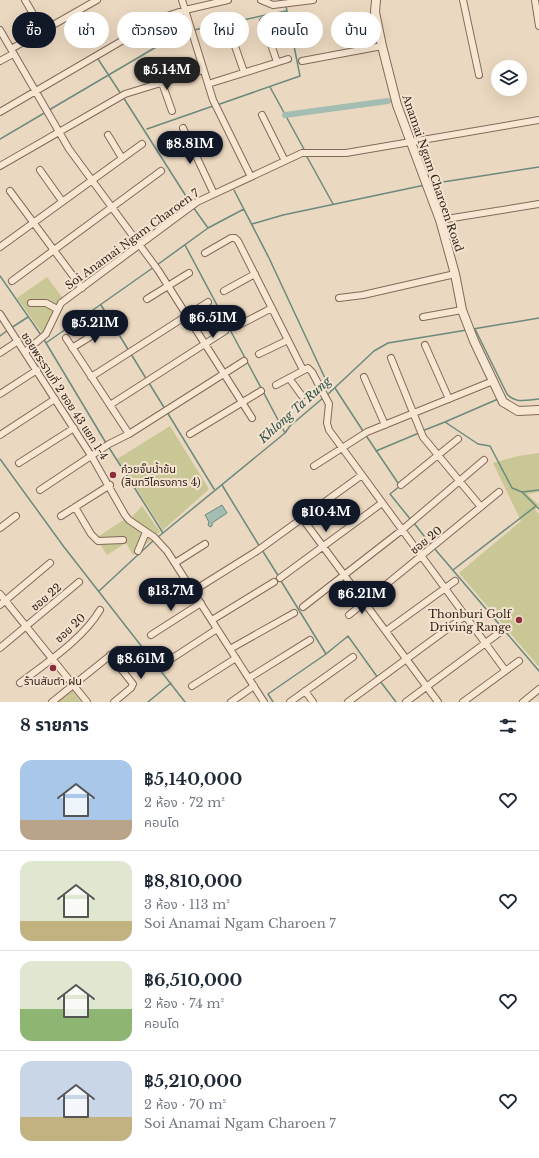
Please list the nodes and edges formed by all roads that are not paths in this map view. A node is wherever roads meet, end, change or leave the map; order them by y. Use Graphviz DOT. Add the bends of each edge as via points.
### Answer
graph roads {
  1 [pos="25,0"];
  2 [pos="97,0"];
  3 [pos="182,0"];
  4 [pos="228,0"];
  5 [pos="261,0"];
  6 [pos="314,0"];
  7 [pos="376,0"];
  8 [pos="463,0"];
  9 [pos="535,0"];
  10 [pos="221,1"];
  11 [pos="185,10"];
  12 [pos="32,12"];
  13 [pos="56,24"];
  14 [pos="539,26"];
  15 [pos="0,30"];
  16 [pos="382,46"];
  17 [pos="17,48"];
  18 [pos="236,48"];
  19 [pos="272,48"];
  20 [pos="12,51"];
  21 [pos="288,59"];
  22 [pos="0,61"];
  23 [pos="302,61"];
  24 [pos="277,62"];
  25 [pos="203,70"];
  26 [pos="244,72"];
  27 [pos="479,75"];
  28 [pos="162,83"];
  29 [pos="208,84"];
  30 [pos="35,91"];
  31 [pos="172,110"];
  32 [pos="0,112"];
  33 [pos="262,115"];
  34 [pos="539,120"];
  35 [pos="183,128"];
  36 [pos="58,133"];
  37 [pos="108,135"];
  38 [pos="412,143"];
  39 [pos="142,144"];
  40 [pos="122,158"];
  41 [pos="285,161"];
  42 [pos="0,166"];
  43 [pos="40,170"];
  44 [pos="161,171"];
  45 [pos="251,177"];
  46 [pos="91,180"];
  47 [pos="10,191"];
  48 [pos="214,194"];
  49 [pos="62,201"];
  50 [pos="539,204"];
  51 [pos="112,207"];
  52 [pos="440,220"];
  53 [pos="34,222"];
  54 [pos="140,246"];
  55 [pos="0,247"];
  56 [pos="54,250"];
  57 [pos="205,253"];
  58 [pos="190,273"];
  59 [pos="255,274"];
  60 [pos="455,274"];
  61 [pos="12,281"];
  62 [pos="169,286"];
  63 [pos="82,288"];
  64 [pos="224,291"];
  65 [pos="339,298"];
  66 [pos="147,299"];
  67 [pos="208,302"];
  68 [pos="31,303"];
  69 [pos="272,308"];
  70 [pos="57,309"];
  71 [pos="462,310"];
  72 [pos="0,314"];
  73 [pos="187,315"];
  74 [pos="423,317"];
  75 [pos="241,324"];
  76 [pos="109,325"];
  77 [pos="225,331"];
  78 [pos="66,338"];
  79 [pos="288,340"];
  80 [pos="18,341"];
  81 [pos="205,344"];
  82 [pos="425,345"];
  83 [pos="72,348"];
  84 [pos="25,352"];
  85 [pos="0,353"];
  86 [pos="259,354"];
  87 [pos="390,358"];
  88 [pos="244,361"];
  89 [pos="37,370"];
  90 [pos="303,370"];
  91 [pos="224,373"];
  92 [pos="91,377"];
  93 [pos="364,377"];
  94 [pos="289,378"];
  95 [pos="493,381"];
  96 [pos="276,385"];
  97 [pos="261,391"];
  98 [pos="0,394"];
  99 [pos="302,396"];
  100 [pos="55,399"];
  101 [pos="449,400"];
  102 [pos="242,402"];
  103 [pos="110,405"];
  104 [pos="539,410"];
  105 [pos="412,413"];
  106 [pos="252,418"];
  107 [pos="385,424"];
  108 [pos="74,428"];
  109 [pos="129,434"];
  110 [pos="190,434"];
  111 [pos="0,435"];
  112 [pos="458,439"];
  113 [pos="342,447"];
  114 [pos="437,456"];
  115 [pos="92,457"];
  116 [pos="484,460"];
  117 [pos="19,463"];
  118 [pos="314,466"];
  119 [pos="362,475"];
  120 [pos="459,482"];
  121 [pos="110,485"];
  122 [pos="402,485"];
  123 [pos="40,490"];
  124 [pos="499,492"];
  125 [pos="382,503"];
  126 [pos="481,507"];
  127 [pos="75,508"];
  128 [pos="16,516"];
  129 [pos="62,516"];
  130 [pos="302,518"];
  131 [pos="0,528"];
  132 [pos="402,530"];
  133 [pos="146,532"];
  134 [pos="123,540"];
  135 [pos="205,544"];
  136 [pos="323,546"];
  137 [pos="138,551"];
  138 [pos="422,557"];
  139 [pos="50,562"];
  140 [pos="175,563"];
  141 [pos="344,574"];
  142 [pos="280,578"];
  143 [pos="455,581"];
  144 [pos="79,582"];
  145 [pos="274,582"];
  146 [pos="445,588"];
  147 [pos="193,591"];
  148 [pos="0,594"];
  149 [pos="6,601"];
  150 [pos="364,601"];
  151 [pos="201,603"];
  152 [pos="0,605"];
  153 [pos="303,607"];
  154 [pos="100,610"];
  155 [pos="294,613"];
  156 [pos="349,615"];
  157 [pos="466,616"];
  158 [pos="212,620"];
  159 [pos="26,627"];
  160 [pos="217,629"];
  161 [pos="386,631"];
  162 [pos="499,633"];
  163 [pos="151,635"];
  164 [pos="310,640"];
  165 [pos="486,643"];
  166 [pos="0,648"];
  167 [pos="230,649"];
  168 [pos="117,650"];
  169 [pos="110,655"];
  170 [pos="353,657"];
  171 [pos="236,658"];
  172 [pos="51,659"];
  173 [pos="406,659"];
  174 [pos="168,660"];
  175 [pos="519,661"];
  176 [pos="505,670"];
  177 [pos="249,678"];
  178 [pos="20,683"];
  179 [pos="72,686"];
  180 [pos="192,686"];
  181 [pos="254,686"];
  182 [pos="426,686"];
  183 [pos="539,689"];
  184 [pos="305,691"];
  185 [pos="52,702"];
  186 [pos="87,702"];
  187 [pos="114,702"];
  188 [pos="231,702"];
  189 [pos="264,702"];
  190 [pos="290,702"];
  191 [pos="313,702"];
  192 [pos="348,702"];
  193 [pos="406,702"];
  194 [pos="438,702"];
  195 [pos="463,702"];
  196 [pos="523,702"];
  1 -- 12 [label="street"];
  2 -- 13 [label="street"];
  3 -- 11 [label="street"];
  4 -- 10 [label="street"];
  5 -- 6 [label="street" via="273,5"];
  7 -- 16 [label="street, Anamai Ngam Charoen Road" via="375,12"];
  8 -- 27 [label="street"];
  9 -- 14 [label="street"];
  10 -- 11 [label="street"];
  11 -- 25 [label="street"];
  11 -- 30 [label="street" via="161,18"];
  15 -- 20 [label="street"];
  16 -- 23 [label="street"];
  16 -- 38 [label="street, Anamai Ngam Charoen Road" via="397,105"];
  17 -- 20 [label="street"];
  18 -- 26 [label="street"];
  19 -- 24 [label="street"];
  20 -- 22 [label="street"];
  20 -- 30 [label="street"];
  21 -- 24 [label="street"];
  24 -- 26 [label="street"];
  25 -- 28 [label="street"];
  25 -- 29 [label="street"];
  26 -- 29 [label="street"];
  28 -- 31 [label="street"];
  28 -- 36 [label="street" via="125,94"];
  29 -- 45 [label="street" via="217,109"];
  30 -- 32 [label="street"];
  30 -- 36 [label="street"];
  33 -- 41 [label="street"];
  34 -- 38 [label="street, Soi Anamai Ngam Charoen 7"];
  35 -- 48 [label="street"];
  36 -- 42 [label="street"];
  36 -- 46 [label="street"];
  37 -- 40 [label="street"];
  38 -- 41 [label="street, Soi Anamai Ngam Charoen 7" via="346,153 302,153"];
  38 -- 52 [label="street, Anamai Ngam Charoen Road"];
  39 -- 40 [label="street"];
  40 -- 46 [label="street"];
  41 -- 45 [label="street, Soi Anamai Ngam Charoen 7"];
  43 -- 49 [label="street"];
  44 -- 51 [label="street"];
  45 -- 48 [label="street, Soi Anamai Ngam Charoen 7"];
  46 -- 49 [label="street"];
  46 -- 51 [label="street"];
  47 -- 53 [label="street"];
  48 -- 54 [label="street, Soi Anamai Ngam Charoen 7" via="194,204"];
  49 -- 53 [label="street"];
  50 -- 52 [label="street"];
  51 -- 54 [label="street"];
  51 -- 56 [label="street"];
  52 -- 60 [label="street, Anamai Ngam Charoen Road"];
  53 -- 55 [label="street"];
  53 -- 56 [label="street"];
  54 -- 62 [label="street"];
  54 -- 63 [label="street, Soi Anamai Ngam Charoen 7"];
  56 -- 61 [label="street"];
  56 -- 63 [label="street"];
  57 -- 59 [label="street" via="235,238"];
  58 -- 62 [label="street"];
  59 -- 64 [label="street"];
  59 -- 69 [label="street"];
  60 -- 65 [label="street"];
  60 -- 71 [label="street, Anamai Ngam Charoen Road"];
  62 -- 66 [label="street"];
  62 -- 73 [label="street"];
  63 -- 70 [label="street, Soi Anamai Ngam Charoen 7" via="60,303"];
  67 -- 73 [label="street"];
  68 -- 70 [label="street" via="46,303"];
  69 -- 75 [label="street"];
  69 -- 79 [label="street"];
  70 -- 84 [label="street, Soi Anamai Ngam Charoen 7" via="46,334"];
  71 -- 74 [label="street"];
  71 -- 95 [label="street, Anamai Ngam Charoen Road"];
  72 -- 80 [label="street, ซอยพระรามที่ 2 ซอย 43 แยก 1-4"];
  73 -- 81 [label="street"];
  73 -- 92 [label="street"];
  76 -- 83 [label="street"];
  77 -- 81 [label="street"];
  78 -- 83 [label="street"];
  79 -- 86 [label="street"];
  79 -- 90 [label="street"];
  80 -- 84 [label="street, ซอยพระรามที่ 2 ซอย 43 แยก 1-4"];
  80 -- 85 [label="street"];
  81 -- 91 [label="street"];
  81 -- 103 [label="street"];
  82 -- 101 [label="street"];
  83 -- 92 [label="street"];
  84 -- 89 [label="street, ซอยพระรามที่ 2 ซอย 43 แยก 1-4"];
  87 -- 105 [label="street"];
  88 -- 91 [label="street"];
  89 -- 98 [label="street"];
  89 -- 100 [label="street, ซอยพระรามที่ 2 ซอย 43 แยก 1-4"];
  90 -- 94 [label="street"];
  90 -- 113 [label="street" via="308,368 312,372 328,402 328,428"];
  91 -- 102 [label="street"];
  91 -- 109 [label="street"];
  92 -- 103 [label="street"];
  93 -- 107 [label="street"];
  94 -- 96 [label="street"];
  94 -- 99 [label="street"];
  95 -- 101 [label="street"];
  95 -- 104 [label="street, Anamai Ngam Charoen Road" via="501,398 518,411"];
  97 -- 102 [label="street"];
  100 -- 108 [label="street, ซอยพระรามที่ 2 ซอย 43 แยก 1-4"];
  100 -- 111 [label="street"];
  101 -- 105 [label="street"];
  102 -- 106 [label="street"];
  102 -- 110 [label="street"];
  103 -- 109 [label="street"];
  105 -- 107 [label="street"];
  105 -- 114 [label="street" via="423,437"];
  107 -- 113 [label="street"];
  108 -- 115 [label="street, ซอยพระรามที่ 2 ซอย 43 แยก 1-4"];
  108 -- 117 [label="street"];
  109 -- 115 [label="street" via="109,444"];
  112 -- 114 [label="street"];
  113 -- 118 [label="street"];
  113 -- 119 [label="street"];
  114 -- 120 [label="street"];
  114 -- 122 [label="street"];
  115 -- 121 [label="street, ซอยพระรามที่ 2 ซอย 43 แยก 1-4"];
  115 -- 123 [label="street"];
  116 -- 120 [label="street"];
  119 -- 125 [label="street"];
  119 -- 130 [label="street"];
  120 -- 126 [label="street"];
  120 -- 132 [label="street"];
  121 -- 127 [label="street"];
  121 -- 133 [label="street, ซอยพระรามที่ 2 ซอย 43 แยก 1-4" via="125,515"];
  124 -- 126 [label="street, ซอย 20"];
  125 -- 132 [label="street"];
  125 -- 136 [label="street"];
  126 -- 138 [label="street, ซอย 20"];
  127 -- 129 [label="street"];
  127 -- 134 [label="street" via="98,541"];
  128 -- 131 [label="street"];
  130 -- 136 [label="street"];
  130 -- 147 [label="street" via="257,551"];
  132 -- 138 [label="street"];
  132 -- 141 [label="street"];
  133 -- 137 [label="street"];
  133 -- 140 [label="street, ซอยพระรามที่ 2 ซอย 43 แยก 1-4" via="154,537"];
  135 -- 140 [label="street"];
  136 -- 141 [label="street"];
  136 -- 142 [label="street"];
  138 -- 146 [label="street"];
  138 -- 150 [label="street, ซอย 20"];
  139 -- 149 [label="street"];
  140 -- 147 [label="street, ซอยพระรามที่ 2 ซอย 43 แยก 1-4"];
  141 -- 150 [label="street"];
  141 -- 153 [label="street"];
  143 -- 146 [label="street"];
  144 -- 159 [label="street, ซอย 22"];
  145 -- 158 [label="street"];
  146 -- 157 [label="street"];
  146 -- 161 [label="street"];
  147 -- 151 [label="street, ซอยพระรามที่ 2 ซอย 43 แยก 1-4"];
  148 -- 149 [label="street"];
  149 -- 152 [label="street"];
  149 -- 159 [label="street"];
  150 -- 156 [label="street, ซอย 20"];
  150 -- 161 [label="street"];
  151 -- 158 [label="street, ซอยพระรามที่ 2 ซอย 43 แยก 1-4"];
  151 -- 163 [label="street"];
  154 -- 172 [label="street, ซอย 20" via="92,622"];
  155 -- 167 [label="street"];
  157 -- 165 [label="street"];
  157 -- 173 [label="street"];
  158 -- 160 [label="street, ซอยพระรามที่ 2 ซอย 43 แยก 1-4"];
  159 -- 166 [label="street, ซอย 22"];
  159 -- 172 [label="street"];
  160 -- 167 [label="street, ซอยพระรามที่ 2 ซอย 43 แยก 1-4"];
  160 -- 174 [label="street"];
  161 -- 173 [label="street"];
  162 -- 165 [label="street"];
  164 -- 177 [label="street"];
  165 -- 176 [label="street"];
  165 -- 182 [label="street"];
  167 -- 171 [label="street, ซอยพระรามที่ 2 ซอย 43 แยก 1-4"];
  168 -- 169 [label="street"];
  169 -- 179 [label="street"];
  169 -- 187 [label="street" via="133,684"];
  170 -- 184 [label="street"];
  171 -- 177 [label="street, ซอยพระรามที่ 2 ซอย 43 แยก 1-4"];
  171 -- 180 [label="street"];
  172 -- 178 [label="street, ซอย 20"];
  172 -- 179 [label="street"];
  173 -- 182 [label="street"];
  173 -- 192 [label="street"];
  175 -- 176 [label="street"];
  176 -- 195 [label="street"];
  177 -- 181 [label="street, ซอยพระรามที่ 2 ซอย 43 แยก 1-4"];
  179 -- 185 [label="street"];
  179 -- 186 [label="street"];
  181 -- 188 [label="street"];
  181 -- 189 [label="street, ซอยพระรามที่ 2 ซอย 43 แยก 1-4"];
  182 -- 193 [label="street"];
  182 -- 194 [label="street"];
  183 -- 196 [label="street"];
  184 -- 190 [label="street"];
  184 -- 191 [label="street"];
}
